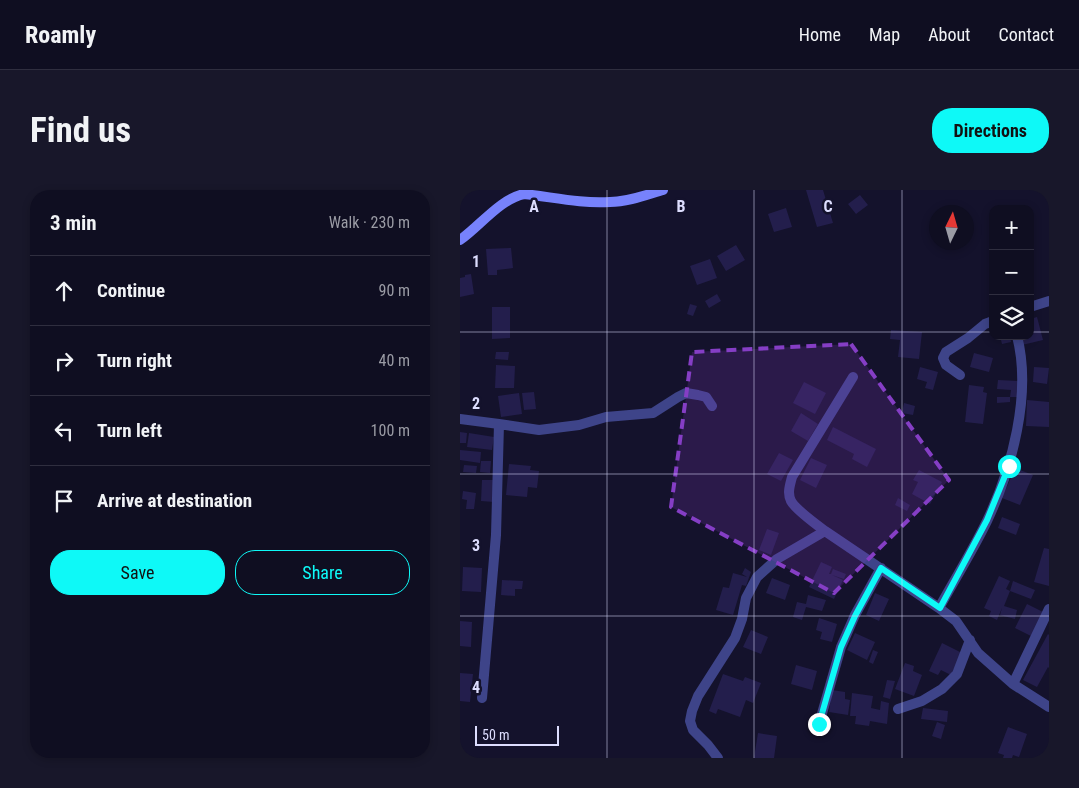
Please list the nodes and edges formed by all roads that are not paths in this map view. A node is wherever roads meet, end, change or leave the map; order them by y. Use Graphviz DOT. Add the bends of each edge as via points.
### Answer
graph roads {
  1 [pos="663,190"];
  2 [pos="514,193"];
  3 [pos="460,240"];
  4 [pos="1049,301"];
  5 [pos="1034,306"];
  6 [pos="989,322"];
  7 [pos="1018,340"];
  8 [pos="960,375"];
  9 [pos="853,377"];
  10 [pos="712,406"];
  11 [pos="460,419"];
  12 [pos="499,424"];
  13 [pos="825,531"];
  14 [pos="881,568"];
  15 [pos="940,608"];
  16 [pos="1049,610"];
  17 [pos="970,640"];
  18 [pos="1013,684"];
  19 [pos="482,698"];
  20 [pos="1049,707"];
  21 [pos="898,709"];
  22 [pos="819,724"];
  23 [pos="718,758"];
  1 -- 2 [label="main road" via="611,202"];
  2 -- 3 [label="main road"];
  4 -- 5 [label="street"];
  6 -- 8 [label="street" via="946,352 943,358 946,365"];
  7 -- 15 [label="street" via="1022,362 1021,411 1009,466 987,520"];
  9 -- 13 [label="street" via="792,477 789,490 792,502"];
  10 -- 12 [label="street" via="706,398 686,394 653,413 606,417 579,425 539,430"];
  11 -- 12 [label="street"];
  12 -- 19 [label="street" via="496,535"];
  13 -- 14 [label="street"];
  13 -- 23 [label="street" via="777,559 757,577 746,598 736,638 698,696 690,721 693,730"];
  14 -- 15 [label="street"];
  14 -- 22 [label="street" via="841,647"];
  15 -- 17 [label="street" via="956,620"];
  16 -- 18 [label="street"];
  17 -- 18 [label="street" via="978,653"];
  17 -- 21 [label="street" via="957,674 942,689 922,701"];
  18 -- 20 [label="street"];
}
